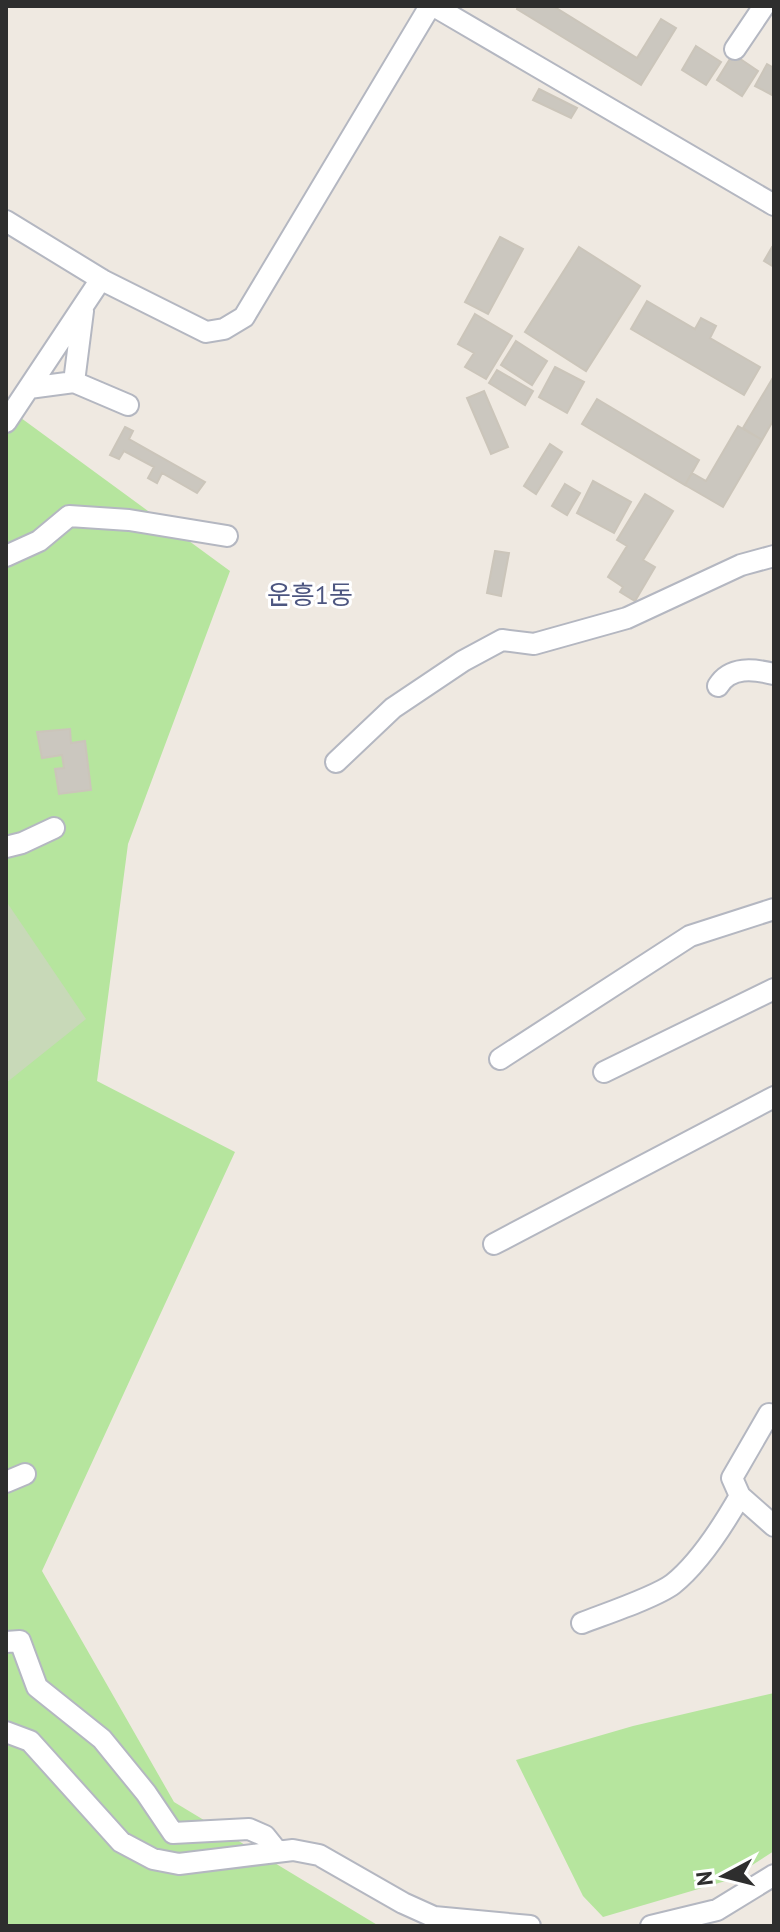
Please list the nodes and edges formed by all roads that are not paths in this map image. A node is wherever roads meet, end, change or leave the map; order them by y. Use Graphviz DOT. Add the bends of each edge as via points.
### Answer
graph roads {
  1 [pos="432,6"];
  2 [pos="764,6"];
  3 [pos="735,49"];
  4 [pos="774,205"];
  5 [pos="6,221"];
  6 [pos="101,279"];
  7 [pos="83,307"];
  8 [pos="74,382"];
  9 [pos="29,388"];
  10 [pos="128,405"];
  11 [pos="6,422"];
  12 [pos="227,536"];
  13 [pos="7,554"];
  14 [pos="774,556"];
  15 [pos="774,674"];
  16 [pos="718,686"];
  17 [pos="336,762"];
  18 [pos="54,828"];
  19 [pos="6,847"];
  20 [pos="774,909"];
  21 [pos="774,989"];
  22 [pos="500,1059"];
  23 [pos="604,1072"];
  24 [pos="774,1097"];
  25 [pos="494,1244"];
  26 [pos="769,1414"];
  27 [pos="740,1496"];
  28 [pos="774,1526"];
  29 [pos="582,1623"];
  30 [pos="6,1642"];
  31 [pos="7,1731"];
  32 [pos="277,1851"];
  33 [pos="774,1875"];
  34 [pos="530,1926"];
  35 [pos="651,1926"];
  1 -- 4 [label="street"];
  1 -- 6 [label="street" via="244,317 206,332"];
  2 -- 3 [label="street"];
  5 -- 6 [label="street"];
  6 -- 7 [label="street"];
  7 -- 8 [label="street"];
  7 -- 9 [label="street"];
  8 -- 9 [label="street"];
  8 -- 10 [label="street"];
  9 -- 11 [label="street"];
  12 -- 13 [label="street" via="69,516 39,541"];
  14 -- 17 [label="street" via="741,565 627,618 534,644 502,640 393,708"];
  15 -- 16 [label="street" via="740,670"];
  18 -- 19 [label="street"];
  20 -- 22 [label="street" via="690,936"];
  21 -- 23 [label="street"];
  24 -- 25 [label="street"];
  26 -- 27 [label="street" via="732,1478"];
  27 -- 28 [label="street"];
  27 -- 29 [label="street" via="671,1586"];
  30 -- 32 [label="street" via="20,1641 37,1687 102,1739 173,1833 249,1829 265,1836"];
  31 -- 32 [label="street" via="30,1741 121,1842 153,1859 179,1864"];
  32 -- 34 [label="street" via="319,1855 434,1917"];
  33 -- 35 [label="street" via="717,1910"];
}
